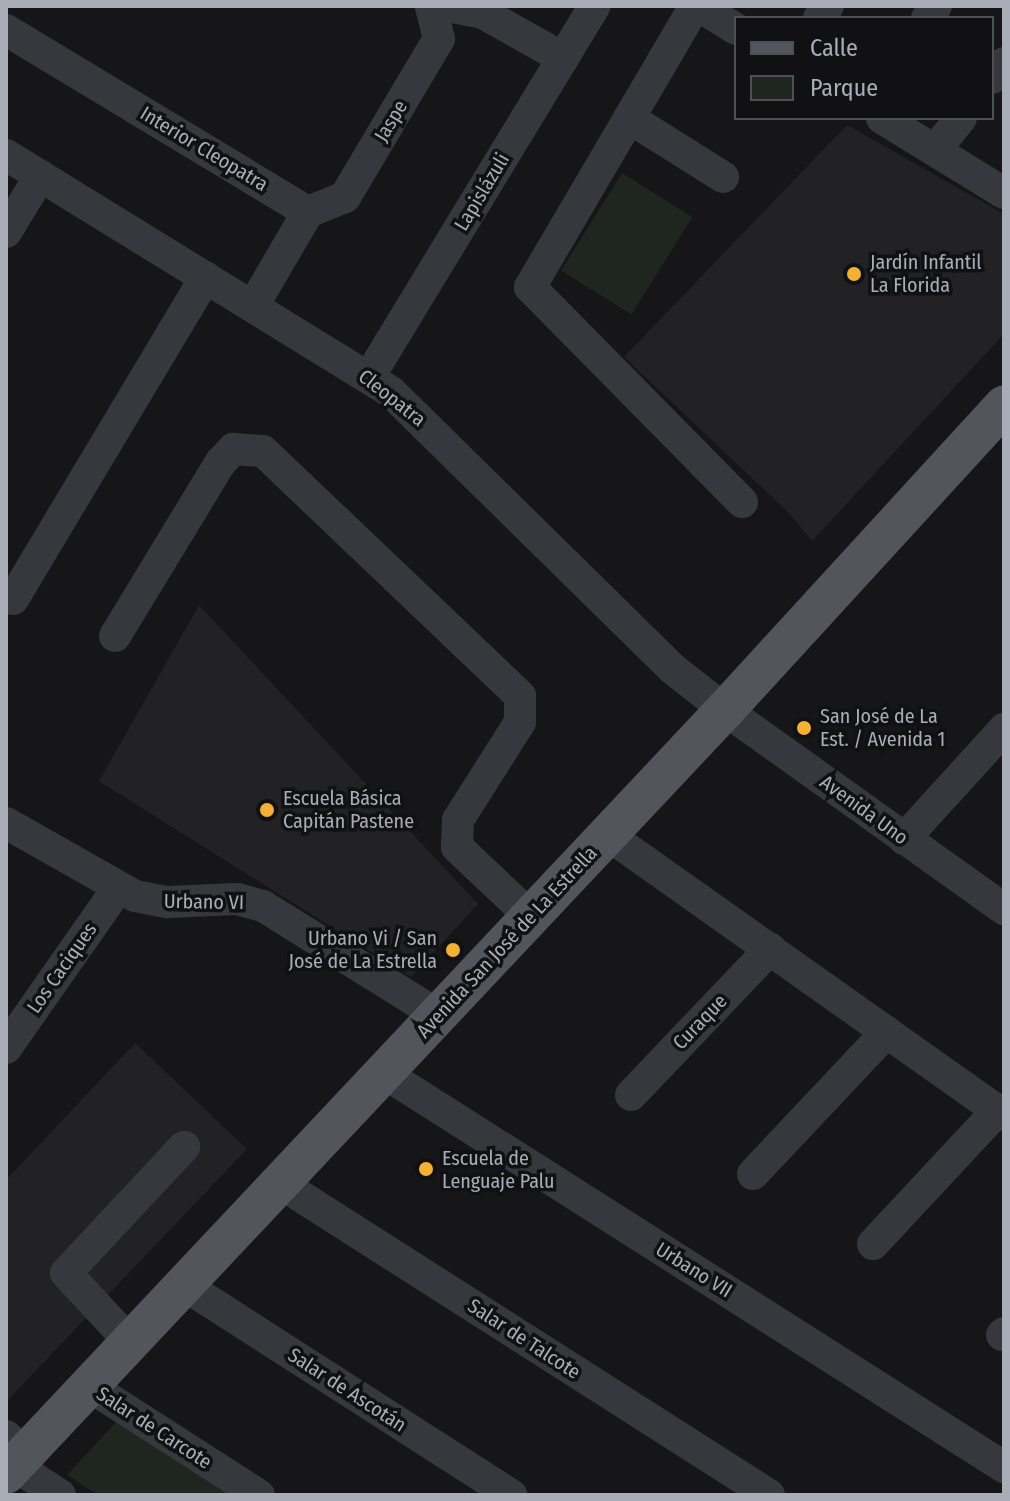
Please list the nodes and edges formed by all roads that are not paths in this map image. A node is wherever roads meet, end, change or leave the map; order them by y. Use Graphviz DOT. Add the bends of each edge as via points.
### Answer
graph roads {
  1 [pos="431,6"];
  2 [pos="447,6"];
  3 [pos="595,6"];
  4 [pos="712,12"];
  5 [pos="6,30"];
  6 [pos="563,58"];
  7 [pos="629,118"];
  8 [pos="885,120"];
  9 [pos="959,120"];
  10 [pos="935,150"];
  11 [pos="6,155"];
  12 [pos="40,176"];
  13 [pos="723,177"];
  14 [pos="1004,193"];
  15 [pos="308,212"];
  16 [pos="6,232"];
  17 [pos="206,277"];
  18 [pos="253,306"];
  19 [pos="369,377"];
  20 [pos="1004,406"];
  21 [pos="742,502"];
  22 [pos="13,599"];
  23 [pos="115,636"];
  24 [pos="725,710"];
  25 [pos="1004,729"];
  26 [pos="6,823"];
  27 [pos="608,835"];
  28 [pos="904,839"];
  29 [pos="118,888"];
  30 [pos="1004,909"];
  31 [pos="530,916"];
  32 [pos="770,949"];
  33 [pos="18,1004"];
  34 [pos="438,1015"];
  35 [pos="887,1032"];
  36 [pos="6,1048"];
  37 [pos="384,1073"];
  38 [pos="631,1095"];
  39 [pos="1001,1113"];
  40 [pos="184,1147"];
  41 [pos="753,1174"];
  42 [pos="280,1183"];
  43 [pos="873,1244"];
  44 [pos="184,1285"];
  45 [pos="130,1342"];
  46 [pos="89,1386"];
  47 [pos="13,1457"];
  48 [pos="1004,1467"];
  49 [pos="60,1495"];
  50 [pos="259,1495"];
  51 [pos="511,1495"];
  52 [pos="769,1495"];
  1 -- 15 [label="street, Jaspe" via="439,39 345,197"];
  2 -- 6 [label="street" via="483,13"];
  3 -- 6 [label="street, Lapislázuli"];
  4 -- 7 [label="street"];
  5 -- 15 [label="street, Interior Cleopatra"];
  6 -- 19 [label="street, Lapislázuli"];
  7 -- 13 [label="street"];
  7 -- 21 [label="street" via="530,287"];
  8 -- 10 [label="street"];
  9 -- 10 [label="street"];
  10 -- 14 [label="street"];
  11 -- 12 [label="street, Cleopatra"];
  12 -- 16 [label="street"];
  12 -- 17 [label="street, Cleopatra"];
  15 -- 18 [label="street"];
  17 -- 18 [label="street, Cleopatra"];
  17 -- 22 [label="street"];
  18 -- 19 [label="street, Cleopatra"];
  19 -- 24 [label="street, Cleopatra" via="411,409 673,669"];
  20 -- 24 [label="main road, Avenida San José de La Estrella"];
  23 -- 31 [label="street" via="221,462 233,449 263,451 520,696 520,722 458,820 457,847"];
  24 -- 27 [label="main road, Avenida San José de La Estrella"];
  24 -- 28 [label="street, Avenida Uno"];
  25 -- 28 [label="street"];
  26 -- 29 [label="street, Urbano VI"];
  27 -- 31 [label="main road, Avenida San José de La Estrella"];
  27 -- 32 [label="street"];
  28 -- 30 [label="street, Avenida Uno"];
  29 -- 33 [label="street, Los Caciques"];
  29 -- 34 [label="street, Urbano VI" via="152,900 224,898 263,906"];
  31 -- 34 [label="main road, Avenida San José de La Estrella"];
  32 -- 35 [label="street"];
  32 -- 38 [label="street, Curaque"];
  33 -- 36 [label="street, Los Caciques"];
  34 -- 37 [label="main road, Avenida San José de La Estrella"];
  35 -- 39 [label="street"];
  35 -- 41 [label="street"];
  37 -- 42 [label="main road, Avenida San José de La Estrella"];
  37 -- 48 [label="street, Urbano VII"];
  39 -- 43 [label="street"];
  40 -- 45 [label="street" via="66,1273"];
  42 -- 44 [label="main road, Avenida San José de La Estrella"];
  42 -- 52 [label="street, Salar de Talcote"];
  44 -- 45 [label="main road, Avenida San José de La Estrella"];
  44 -- 51 [label="street, Salar de Ascotán"];
  45 -- 46 [label="main road, Avenida San José de La Estrella"];
  46 -- 47 [label="main road, Avenida San José de La Estrella"];
  46 -- 50 [label="street, Salar de Carcote"];
  47 -- 49 [label="street"];
}
